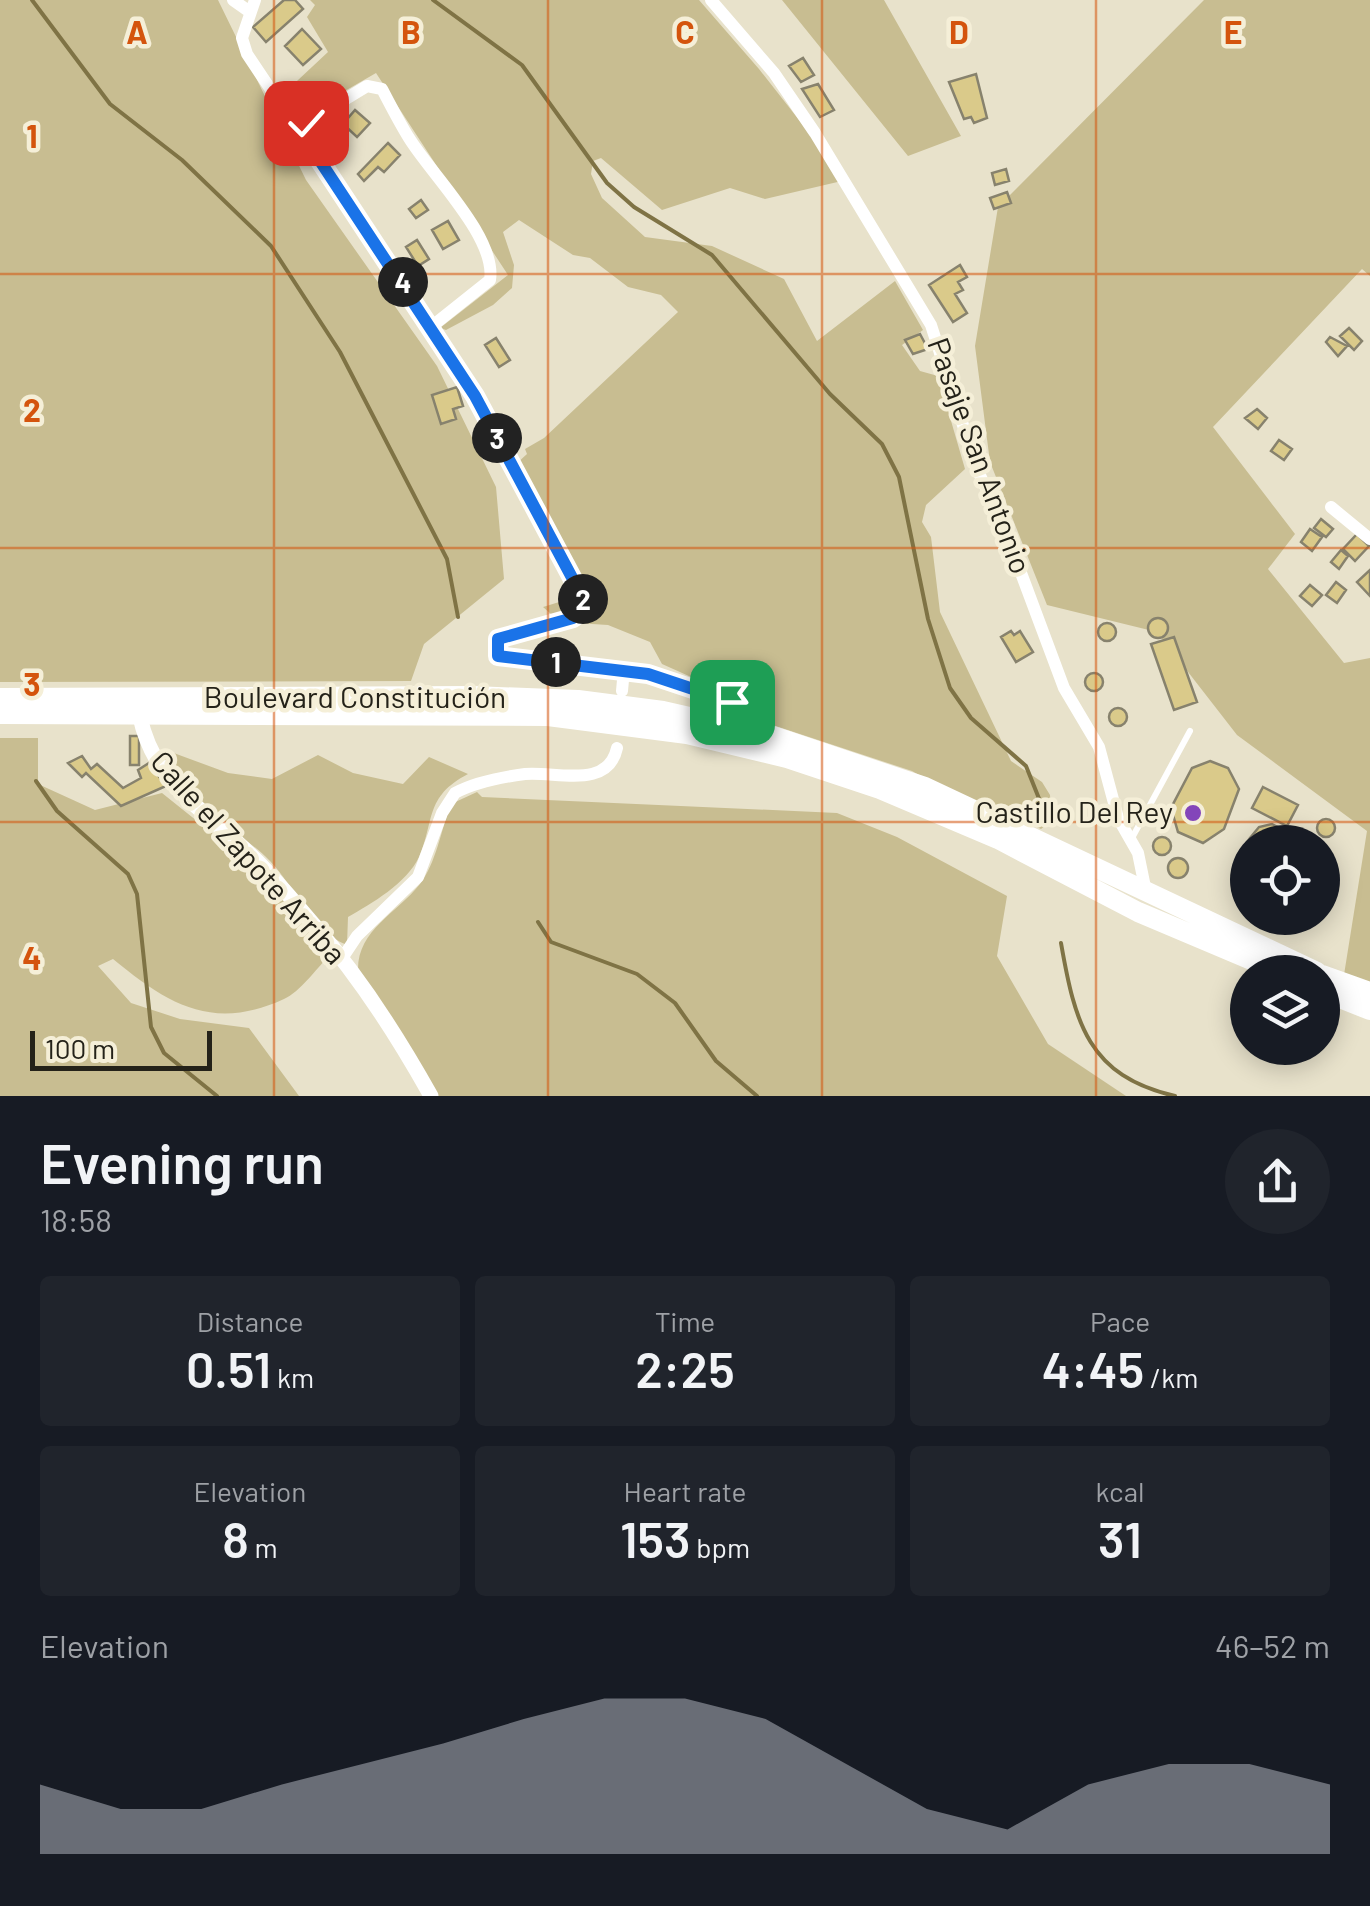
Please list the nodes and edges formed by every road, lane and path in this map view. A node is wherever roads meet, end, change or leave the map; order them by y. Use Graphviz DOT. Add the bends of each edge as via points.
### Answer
graph roads {
  1 [pos="233,0"];
  2 [pos="711,0"];
  3 [pos="252,6"];
  4 [pos="301,132"];
  5 [pos="432,327"];
  6 [pos="1330,507"];
  7 [pos="1370,539"];
  8 [pos="624,669"];
  9 [pos="622,692"];
  10 [pos="0,698"];
  11 [pos="0,714"];
  12 [pos="140,718"];
  13 [pos="739,728"];
  14 [pos="1190,731"];
  15 [pos="617,748"];
  16 [pos="1132,838"];
  17 [pos="1146,894"];
  18 [pos="1240,955"];
  19 [pos="1279,955"];
  20 [pos="341,960"];
  21 [pos="1340,981"];
  22 [pos="1370,992"];
  23 [pos="1340,998"];
  24 [pos="1370,1010"];
  25 [pos="431,1096"];
  1 -- 3 [label="street"];
  2 -- 16 [label="street, Pasaje San Antonio" via="815,133 931,325 977,469 1064,688 1099,747 1118,818"];
  3 -- 4 [label="street" via="244,47"];
  4 -- 5 [label="street"];
  4 -- 5 [label="street" via="367,86 382,89 491,267 490,280"];
  5 -- 8 [label="street" via="584,600 580,614 498,639 495,650 505,659"];
  6 -- 7 [label="street"];
  8 -- 9 [label="street"];
  8 -- 13 [label="street" via="732,702"];
  10 -- 13 [label="highway, Boulevard Constitución" via="538,697"];
  11 -- 12 [label="highway, Boulevard Constitución"];
  12 -- 18 [label="highway, Boulevard Constitución" via="548,716 687,734 880,789"];
  12 -- 20 [label="street, Calle el Zapote Arriba" via="146,749 181,792 256,860"];
  13 -- 17 [label="highway, Boulevard Constitución" via="925,787"];
  14 -- 16 [label="lane"];
  15 -- 20 [label="street" via="606,768 590,774 522,774 455,794 418,877"];
  16 -- 17 [label="street, Pasaje San Antonio"];
  17 -- 19 [label="highway, Boulevard Constitución"];
  20 -- 25 [label="street, Calle el Zapote Arriba"];
  21 -- 22 [label="highway, Boulevard Constitución"];
  23 -- 24 [label="highway"];
}
